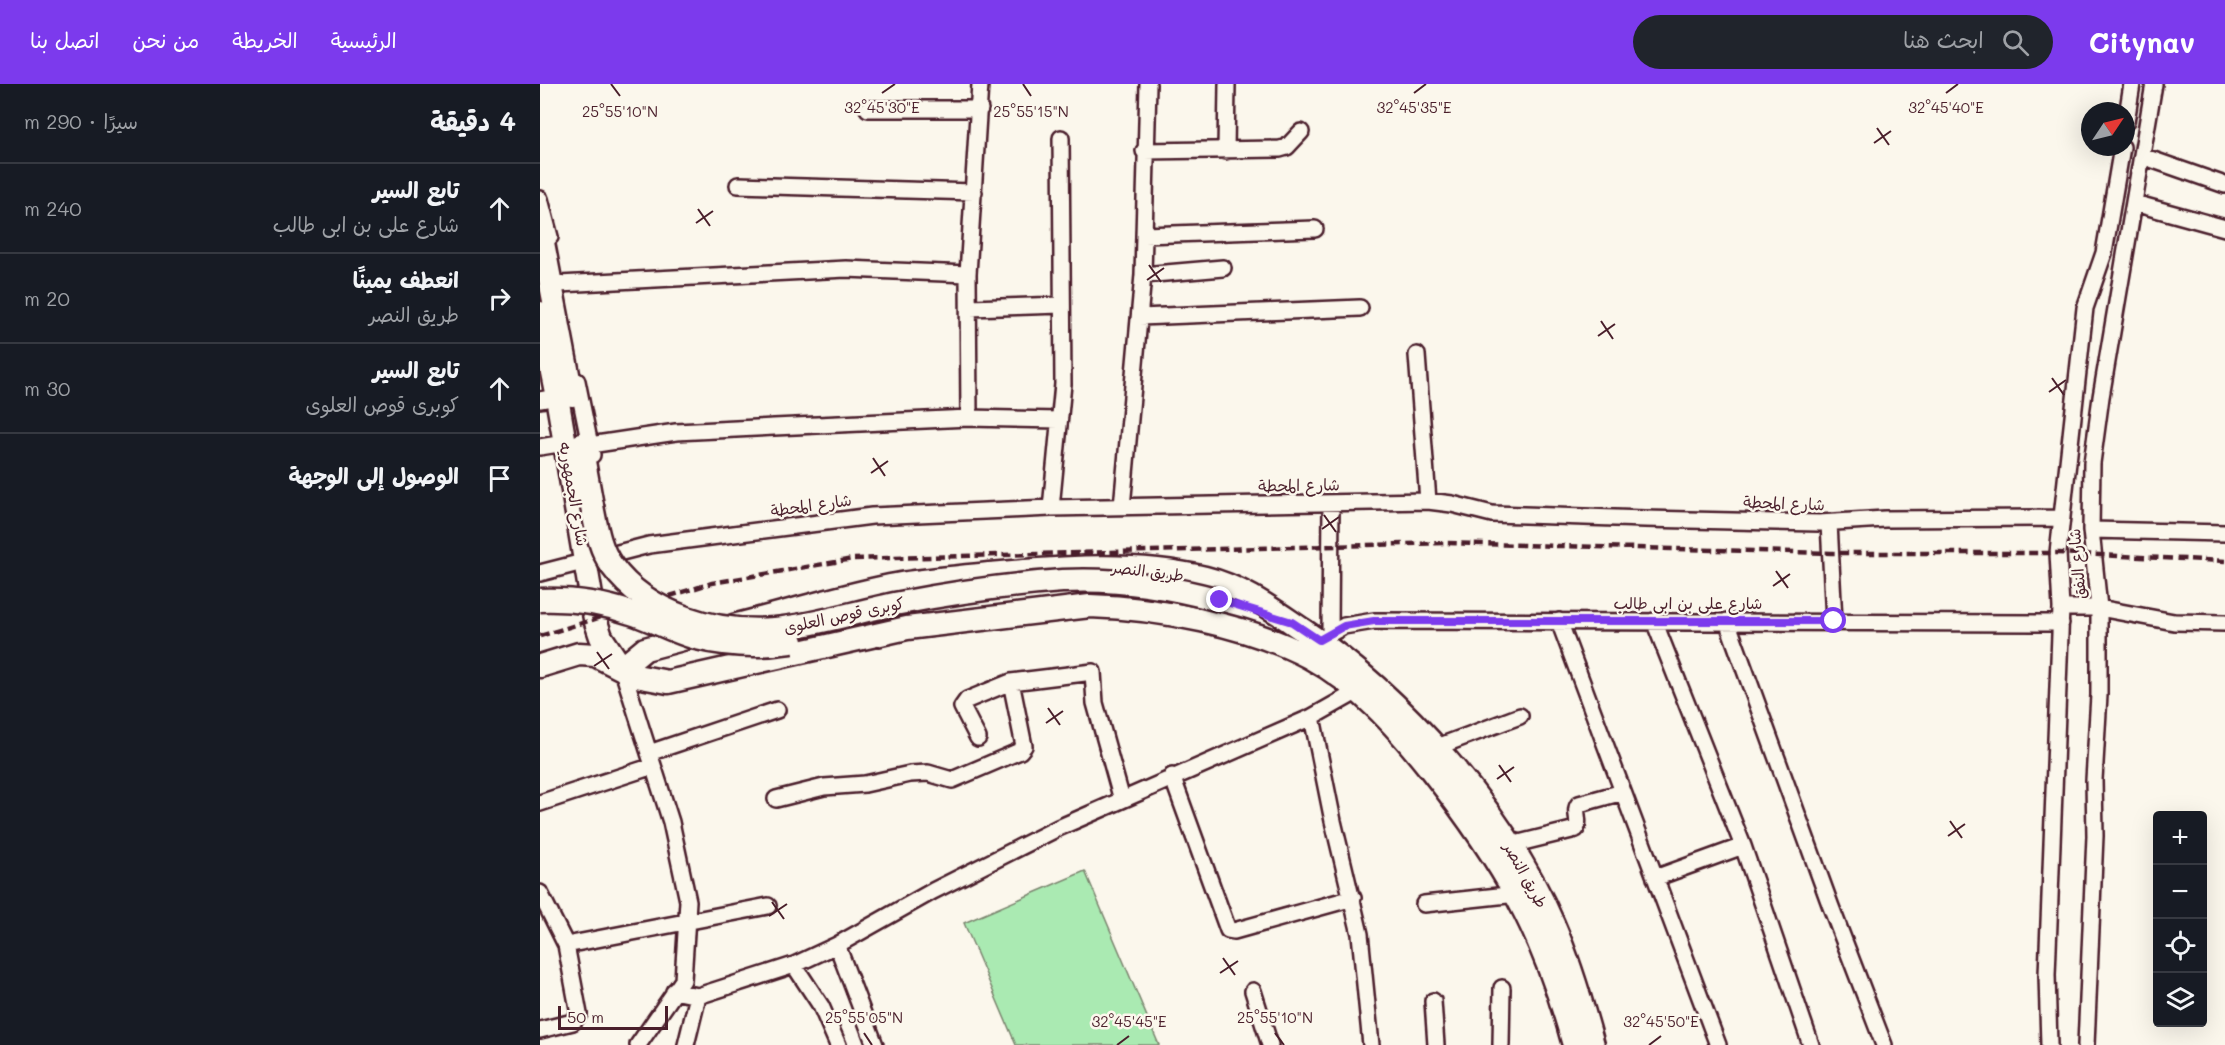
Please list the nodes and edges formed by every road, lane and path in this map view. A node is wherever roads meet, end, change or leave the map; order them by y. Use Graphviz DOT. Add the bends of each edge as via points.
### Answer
graph roads {
  1 [pos="980,84"];
  2 [pos="1148,84"];
  3 [pos="1227,84"];
  4 [pos="2132,84"];
  5 [pos="2154,84"];
  6 [pos="2129,102"];
  7 [pos="868,109"];
  8 [pos="980,109"];
  9 [pos="1301,132"];
  10 [pos="1061,138"];
  11 [pos="1144,151"];
  12 [pos="1226,151"];
  13 [pos="2120,156"];
  14 [pos="2142,156"];
  15 [pos="738,185"];
  16 [pos="2225,185"];
  17 [pos="974,192"];
  18 [pos="540,199"];
  19 [pos="2134,203"];
  20 [pos="540,227"];
  21 [pos="2225,228"];
  22 [pos="1315,229"];
  23 [pos="1144,235"];
  24 [pos="1223,268"];
  25 [pos="968,274"];
  26 [pos="1143,275"];
  27 [pos="559,284"];
  28 [pos="1060,305"];
  29 [pos="969,308"];
  30 [pos="1360,308"];
  31 [pos="540,313"];
  32 [pos="1140,317"];
  33 [pos="1417,355"];
  34 [pos="549,398"];
  35 [pos="969,418"];
  36 [pos="1059,420"];
  37 [pos="565,442"];
  38 [pos="590,445"];
  39 [pos="540,447"];
  40 [pos="1428,501"];
  41 [pos="1331,503"];
  42 [pos="1122,507"];
  43 [pos="1052,508"];
  44 [pos="2062,518"];
  45 [pos="1829,523"];
  46 [pos="2091,530"];
  47 [pos="2225,533"];
  48 [pos="611,555"];
  49 [pos="585,562"];
  50 [pos="540,573"];
  51 [pos="590,590"];
  52 [pos="540,602"];
  53 [pos="1218,607"];
  54 [pos="2061,608"];
  55 [pos="2098,608"];
  56 [pos="1559,621"];
  57 [pos="1654,621"];
  58 [pos="1727,621"];
  59 [pos="1834,621"];
  60 [pos="1292,622"];
  61 [pos="2061,623"];
  62 [pos="2225,623"];
  63 [pos="1325,636"];
  64 [pos="540,666"];
  65 [pos="622,668"];
  66 [pos="1011,682"];
  67 [pos="1358,691"];
  68 [pos="777,710"];
  69 [pos="1520,716"];
  70 [pos="1312,717"];
  71 [pos="978,738"];
  72 [pos="1437,747"];
  73 [pos="651,760"];
  74 [pos="1172,776"];
  75 [pos="1623,792"];
  76 [pos="776,799"];
  77 [pos="1122,800"];
  78 [pos="540,803"];
  79 [pos="1511,844"];
  80 [pos="1743,846"];
  81 [pos="1655,878"];
  82 [pos="540,893"];
  83 [pos="1518,894"];
  84 [pos="1353,898"];
  85 [pos="1424,904"];
  86 [pos="768,906"];
  87 [pos="546,918"];
  88 [pos="688,923"];
  89 [pos="566,945"];
  90 [pos="837,945"];
  91 [pos="794,965"];
  92 [pos="1502,988"];
  93 [pos="674,991"];
  94 [pos="1252,992"];
  95 [pos="698,996"];
  96 [pos="1433,1001"];
  97 [pos="540,1030"];
  98 [pos="638,1045"];
  99 [pos="686,1045"];
  100 [pos="838,1045"];
  101 [pos="875,1045"];
  102 [pos="1270,1045"];
  103 [pos="1371,1045"];
  104 [pos="1436,1045"];
  105 [pos="1501,1045"];
  106 [pos="1574,1045"];
  107 [pos="1593,1045"];
  108 [pos="1718,1045"];
  109 [pos="1811,1045"];
  110 [pos="1884,1045"];
  111 [pos="2049,1045"];
  112 [pos="2086,1045"];
  1 -- 8 [label="street"];
  2 -- 11 [label="street"];
  3 -- 12 [label="street"];
  4 -- 6 [label="street"];
  5 -- 14 [label="street, شارع النفق"];
  7 -- 8 [label="street"];
  8 -- 17 [label="street"];
  9 -- 12 [label="street" via="1287,147"];
  10 -- 28 [label="street"];
  11 -- 12 [label="street"];
  11 -- 23 [label="street"];
  13 -- 44 [label="street, شارع النفق" via="2104,253 2087,299"];
  14 -- 16 [label="street"];
  14 -- 19 [label="street, شارع النفق"];
  15 -- 17 [label="street"];
  17 -- 25 [label="street"];
  18 -- 27 [label="street"];
  19 -- 21 [label="street"];
  19 -- 46 [label="street, شارع النفق" via="2096,430"];
  20 -- 53 [label="street, كوبرى قوص العلوى, bridge" via="602,546 611,564 632,588 658,605 715,626 775,629 906,602 1062,581 1126,582 1189,591"];
  22 -- 23 [label="street"];
  23 -- 26 [label="street"];
  24 -- 26 [label="street"];
  25 -- 27 [label="street" via="846,269"];
  25 -- 29 [label="street"];
  26 -- 32 [label="street"];
  27 -- 38 [label="street"];
  28 -- 29 [label="street"];
  28 -- 36 [label="street" via="1063,384"];
  29 -- 35 [label="street"];
  30 -- 32 [label="street"];
  31 -- 34 [label="street, شارع الجمهوريه"];
  32 -- 42 [label="street"];
  33 -- 40 [label="street"];
  34 -- 37 [label="street, شارع الجمهوريه"];
  35 -- 36 [label="street"];
  35 -- 38 [label="street" via="676,432"];
  36 -- 43 [label="street"];
  37 -- 39 [label="street"];
  37 -- 49 [label="street, شارع الجمهوريه"];
  38 -- 48 [label="street"];
  40 -- 41 [label="street, شارع المحطة"];
  40 -- 45 [label="street, شارع المحطة" via="1507,515"];
  41 -- 42 [label="street, شارع المحطة"];
  41 -- 63 [label="street"];
  42 -- 43 [label="street, شارع المحطة"];
  43 -- 48 [label="street, شارع المحطة" via="839,519 649,545"];
  44 -- 45 [label="street, شارع المحطة"];
  44 -- 54 [label="street, شارع النفق" via="2058,554"];
  45 -- 59 [label="street"];
  46 -- 47 [label="street"];
  46 -- 55 [label="street, شارع النفق"];
  48 -- 49 [label="street, شارع المحطة"];
  49 -- 50 [label="street, شارع المحطة"];
  49 -- 51 [label="street, شارع الجمهوريه"];
  51 -- 52 [label="street"];
  51 -- 65 [label="street, شارع الجمهوريه" via="601,637"];
  52 -- 53 [label="street, كوبرى قوص العلوى, bridge" via="578,601 605,606 694,637 749,646 804,640 909,616 1064,596 1126,596"];
  53 -- 60 [label="street, كوبرى قوص العلوى"];
  53 -- 67 [label="street, كوبرى قوص العلوى" via="1287,635 1322,657"];
  54 -- 55 [label="street"];
  54 -- 61 [label="street, شارع النفق"];
  55 -- 62 [label="street" via="2157,620"];
  55 -- 112 [label="street, شارع النفق" via="2099,705"];
  56 -- 57 [label="street, شارع على بن ابى طالب"];
  56 -- 63 [label="street, شارع على بن ابى طالب" via="1374,621 1352,624"];
  56 -- 75 [label="street"];
  57 -- 58 [label="street, شارع على بن ابى طالب"];
  57 -- 80 [label="street"];
  58 -- 59 [label="street, شارع على بن ابى طالب"];
  58 -- 110 [label="street"];
  59 -- 61 [label="street, شارع على بن ابى طالب"];
  60 -- 63 [label="street, طريق النصر"];
  60 -- 65 [label="street, طريق النصر" via="1246,593 1205,578 1144,568 1063,567 885,587 659,644 645,649"];
  61 -- 111 [label="street, شارع النفق" via="2047,975"];
  63 -- 72 [label="street, طريق النصر"];
  64 -- 65 [label="street, طريق النصر" via="579,654 594,655"];
  65 -- 67 [label="street, طريق النصر" via="636,676 668,682 907,628 1060,608 1119,607 1212,623 1287,647"];
  65 -- 73 [label="street"];
  66 -- 71 [label="street" via="967,700 962,707"];
  66 -- 76 [label="street" via="1024,741 1020,751 952,780 928,773 910,774"];
  66 -- 77 [label="street" via="1093,672 1095,703"];
  67 -- 70 [label="street"];
  67 -- 83 [label="street, طريق النصر" via="1405,738 1454,799"];
  68 -- 73 [label="street"];
  69 -- 72 [label="street"];
  70 -- 74 [label="street"];
  70 -- 84 [label="street" via="1332,821"];
  72 -- 79 [label="street, طريق النصر"];
  73 -- 78 [label="street"];
  73 -- 88 [label="street" via="680,857"];
  74 -- 77 [label="street"];
  74 -- 84 [label="street" via="1228,930"];
  75 -- 79 [label="street" via="1579,804 1576,829"];
  75 -- 81 [label="street"];
  77 -- 90 [label="street" via="933,891"];
  79 -- 107 [label="street, طريق النصر" via="1552,922"];
  80 -- 81 [label="street"];
  80 -- 109 [label="street"];
  81 -- 108 [label="street"];
  82 -- 87 [label="street"];
  83 -- 85 [label="street"];
  83 -- 106 [label="street, طريق النصر" via="1554,978"];
  84 -- 103 [label="street"];
  86 -- 88 [label="street"];
  87 -- 89 [label="street"];
  88 -- 89 [label="street"];
  88 -- 93 [label="street" via="683,980"];
  89 -- 97 [label="street" via="579,1014 573,1022"];
  90 -- 91 [label="street"];
  90 -- 101 [label="street"];
  91 -- 95 [label="street"];
  91 -- 100 [label="street" via="820,1006"];
  92 -- 105 [label="street"];
  93 -- 95 [label="street"];
  93 -- 98 [label="street"];
  94 -- 102 [label="street"];
  95 -- 99 [label="street"];
  96 -- 104 [label="street"];
}
